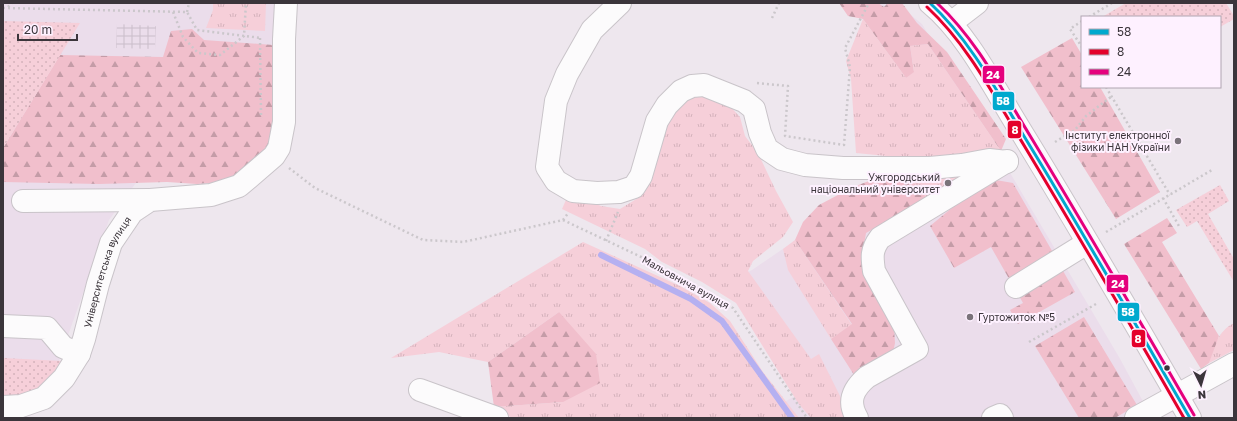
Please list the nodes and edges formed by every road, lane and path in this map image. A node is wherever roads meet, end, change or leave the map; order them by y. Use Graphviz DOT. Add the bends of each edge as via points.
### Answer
graph roads {
  1 [pos="12,3"];
  2 [pos="189,3"];
  3 [pos="246,3"];
  4 [pos="286,3"];
  5 [pos="620,3"];
  6 [pos="779,3"];
  7 [pos="869,3"];
  8 [pos="930,3"];
  9 [pos="977,3"];
  10 [pos="1112,3"];
  11 [pos="3,8"];
  12 [pos="8,8"];
  13 [pos="173,12"];
  14 [pos="187,12"];
  15 [pos="1091,16"];
  16 [pos="772,18"];
  17 [pos="1081,22"];
  18 [pos="951,23"];
  19 [pos="244,36"];
  20 [pos="284,39"];
  21 [pos="849,40"];
  22 [pos="1081,45"];
  23 [pos="1107,88"];
  24 [pos="1112,96"];
  25 [pos="1055,142"];
  26 [pos="1030,146"];
  27 [pos="274,156"];
  28 [pos="1007,162"];
  29 [pos="1212,170"];
  30 [pos="1170,195"];
  31 [pos="1163,198"];
  32 [pos="150,200"];
  33 [pos="23,201"];
  34 [pos="1179,226"];
  35 [pos="1106,232"];
  36 [pos="1087,243"];
  37 [pos="1016,287"];
  38 [pos="1096,304"];
  39 [pos="3,326"];
  40 [pos="1029,342"];
  41 [pos="79,354"];
  42 [pos="1234,364"];
  43 [pos="420,390"];
  44 [pos="1177,396"];
  45 [pos="3,407"];
  46 [pos="1154,412"];
  47 [pos="497,418"];
  48 [pos="807,418"];
  49 [pos="857,418"];
  50 [pos="993,418"];
  51 [pos="1002,418"];
  52 [pos="1136,418"];
  53 [pos="1190,418"];
  1 -- 12 [label="path"];
  2 -- 14 [label="path"];
  3 -- 19 [label="path"];
  4 -- 20 [label="street, Університетська вулиця"];
  5 -- 28 [label="street" via="592,30 567,74 556,101 547,167 556,181 573,191 597,194 619,192 634,187 641,176 657,121 681,91 692,86 704,85 744,101 754,109 767,149 782,159 805,165 843,168 930,168 989,160"];
  6 -- 16 [label="path"];
  7 -- 21 [label="path"];
  8 -- 18 [label="street"];
  9 -- 18 [label="street"];
  10 -- 15 [label="path"];
  11 -- 12 [label="path"];
  12 -- 13 [label="path"];
  13 -- 14 [label="path"];
  13 -- 19 [label="path" via="183,37 198,53 220,55"];
  14 -- 19 [label="path" via="197,30"];
  17 -- 22 [label="path" via="1070,28"];
  18 -- 26 [label="street"];
  19 -- 20 [label="path"];
  20 -- 27 [label="street, Університетська вулиця" via="284,122 279,148"];
  23 -- 24 [label="path"];
  24 -- 25 [label="path" via="1086,116 1075,130"];
  24 -- 30 [label="path"];
  26 -- 28 [label="street"];
  26 -- 36 [label="street"];
  27 -- 32 [label="street, Університетська вулиця" via="239,186 212,195"];
  27 -- 48 [label="path, Мальовнича вулиця" via="315,188 423,240 463,242 563,220 654,263 733,308"];
  28 -- 49 [label="street" via="880,238 875,245 872,258 874,271 918,349 860,383 852,398"];
  29 -- 30 [label="path"];
  30 -- 31 [label="path"];
  31 -- 34 [label="path"];
  31 -- 35 [label="path"];
  32 -- 33 [label="street"];
  32 -- 41 [label="street, Університетська вулиця" via="132,212 111,243"];
  36 -- 37 [label="street"];
  36 -- 44 [label="street"];
  38 -- 40 [label="path"];
  39 -- 41 [label="street" via="47,328 63,347"];
  41 -- 45 [label="street, Університетська вулиця" via="64,378 44,398 21,406"];
  42 -- 44 [label="street"];
  43 -- 47 [label="street"];
  44 -- 46 [label="street"];
  44 -- 53 [label="street"];
  46 -- 52 [label="street"];
  50 -- 51 [label="street" via="1000,415"];
}
